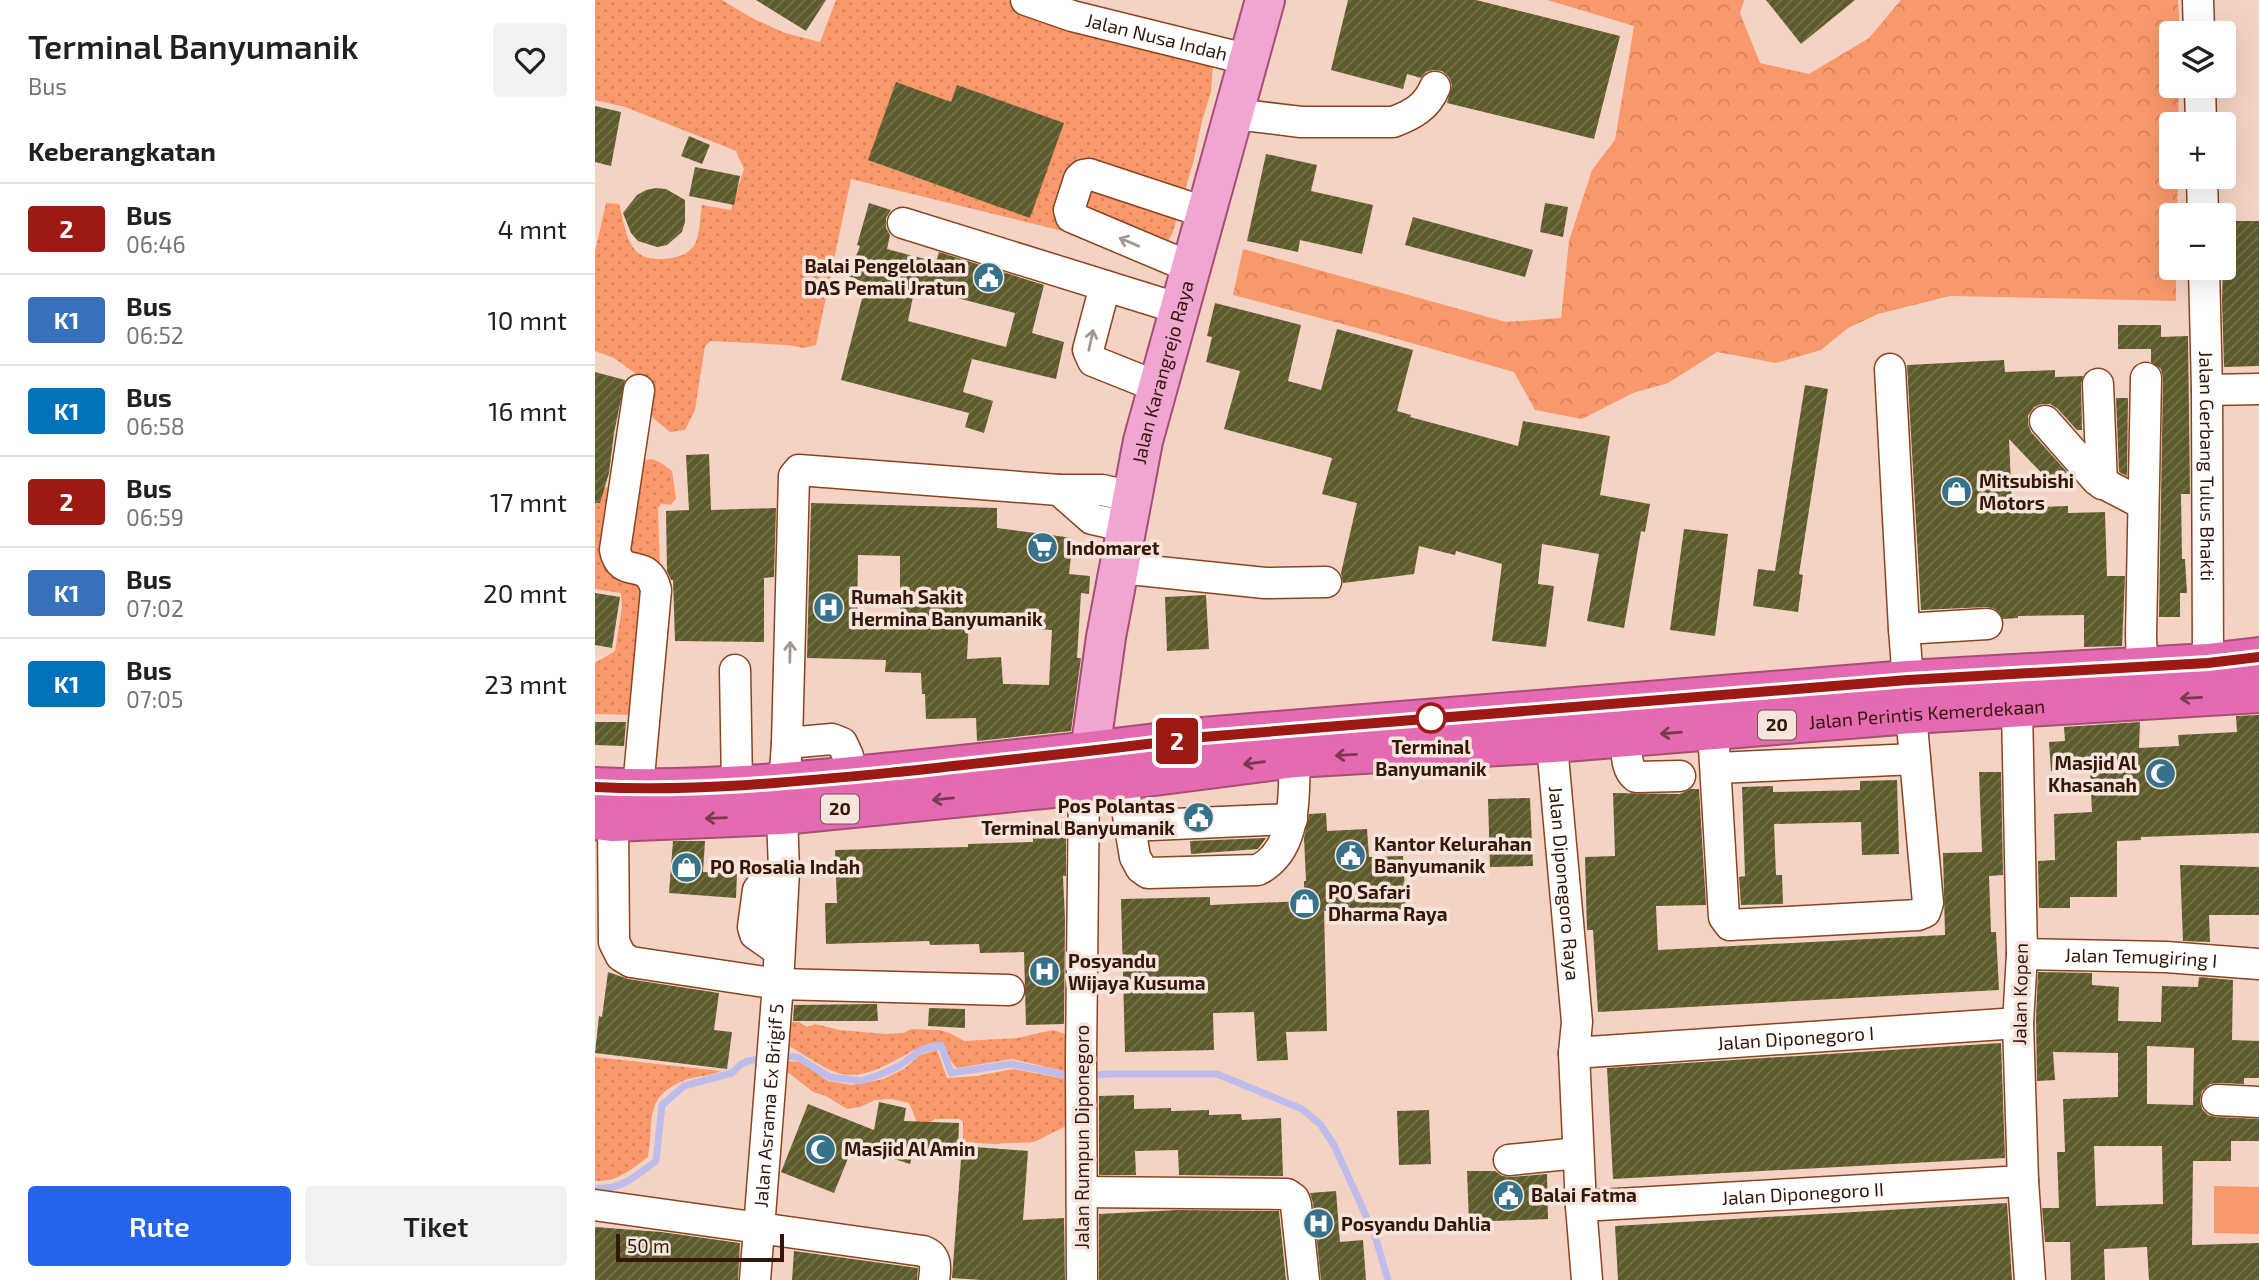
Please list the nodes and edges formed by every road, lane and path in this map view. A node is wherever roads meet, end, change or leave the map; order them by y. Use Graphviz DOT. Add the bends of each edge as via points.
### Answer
graph roads {
  1 [pos="1026,0"];
  2 [pos="1265,0"];
  3 [pos="2198,0"];
  4 [pos="2199,21"];
  5 [pos="1250,60"];
  6 [pos="1435,87"];
  7 [pos="1235,114"];
  8 [pos="1207,213"];
  9 [pos="903,223"];
  10 [pos="1192,268"];
  11 [pos="2204,280"];
  12 [pos="1105,286"];
  13 [pos="1180,309"];
  14 [pos="1890,369"];
  15 [pos="2146,378"];
  16 [pos="2098,383"];
  17 [pos="1158,387"];
  18 [pos="2259,389"];
  19 [pos="639,390"];
  20 [pos="2207,390"];
  21 [pos="2045,421"];
  22 [pos="2102,484"];
  23 [pos="2143,504"];
  24 [pos="1130,512"];
  25 [pos="1120,568"];
  26 [pos="1326,582"];
  27 [pos="1987,624"];
  28 [pos="1904,629"];
  29 [pos="2259,657"];
  30 [pos="2208,663"];
  31 [pos="2143,666"];
  32 [pos="735,670"];
  33 [pos="2259,693"];
  34 [pos="1910,697"];
  35 [pos="2017,708"];
  36 [pos="1550,726"];
  37 [pos="1713,730"];
  38 [pos="1625,737"];
  39 [pos="787,743"];
  40 [pos="1295,758"];
  41 [pos="1915,760"];
  42 [pos="1084,763"];
  43 [pos="1717,768"];
  44 [pos="1680,776"];
  45 [pos="848,777"];
  46 [pos="1122,779"];
  47 [pos="737,785"];
  48 [pos="595,787"];
  49 [pos="638,788"];
  50 [pos="783,799"];
  51 [pos="1292,819"];
  52 [pos="604,821"];
  53 [pos="1128,826"];
  54 [pos="2022,954"];
  55 [pos="2259,964"];
  56 [pos="778,984"];
  57 [pos="1009,990"];
  58 [pos="2018,1023"];
  59 [pos="1580,1053"];
  60 [pos="2217,1100"];
  61 [pos="2259,1102"];
  62 [pos="1578,1153"];
  63 [pos="1509,1160"];
  64 [pos="2023,1181"];
  65 [pos="1082,1192"];
  66 [pos="595,1205"];
  67 [pos="1589,1205"];
  68 [pos="760,1227"];
  69 [pos="755,1280"];
  70 [pos="934,1280"];
  71 [pos="1082,1280"];
  72 [pos="1304,1280"];
  73 [pos="1587,1280"];
  74 [pos="1603,1280"];
  75 [pos="2029,1280"];
  1 -- 5 [label="street, Jalan Nusa Indah" via="1072,16"];
  2 -- 5 [label="main road, Jalan Karangrejo Raya"];
  3 -- 4 [label="street"];
  5 -- 7 [label="main road, Jalan Karangrejo Raya"];
  6 -- 7 [label="street" via="1426,104 1393,122 1301,122"];
  7 -- 8 [label="main road, Jalan Karangrejo Raya"];
  8 -- 10 [label="main road, Jalan Karangrejo Raya"];
  10 -- 8 [label="street, one-way" via="1071,217 1069,210 1079,179 1089,174"];
  9 -- 12 [label="street"];
  10 -- 13 [label="main road, Jalan Karangrejo Raya"];
  11 -- 20 [label="street, Jalan Gerbang Tulus Bhakti"];
  12 -- 13 [label="street"];
  17 -- 12 [label="street, one-way" via="1089,356"];
  13 -- 17 [label="main road, Jalan Karangrejo Raya"];
  14 -- 28 [label="street"];
  15 -- 23 [label="street"];
  16 -- 22 [label="street"];
  17 -- 24 [label="main road, Jalan Karangrejo Raya"];
  18 -- 20 [label="street"];
  19 -- 49 [label="street" via="614,550 620,564 647,572 656,590"];
  20 -- 30 [label="street, Jalan Gerbang Tulus Bhakti"];
  21 -- 22 [label="street"];
  22 -- 23 [label="street"];
  23 -- 31 [label="street"];
  24 -- 25 [label="main road, Jalan Karangrejo Raya"];
  39 -- 24 [label="street, Jalan Asrama Ex Brigif 5, one-way" via="794,476 799,470 1102,490"];
  25 -- 26 [label="street" via="1265,583"];
  25 -- 42 [label="main road, Jalan Karangrejo Raya"];
  27 -- 28 [label="street"];
  28 -- 34 [label="street"];
  29 -- 30 [label="highway, Jalan Perintis Kemerdekaan / 20"];
  30 -- 31 [label="highway, Jalan Perintis Kemerdekaan / 20"];
  31 -- 34 [label="highway, Jalan Perintis Kemerdekaan / 20"];
  32 -- 47 [label="street"];
  33 -- 35 [label="highway, Jalan Perintis Kemerdekaan / 20, one-way"];
  34 -- 35 [label="highway, Jalan Perintis Kemerdekaan / 20"];
  34 -- 36 [label="highway, Jalan Perintis Kemerdekaan / 20"];
  34 -- 37 [label="highway, Jalan Perintis Kemerdekaan / 20"];
  34 -- 41 [label="street"];
  35 -- 54 [label="street, Jalan Kopen"];
  36 -- 38 [label="highway, Jalan Perintis Kemerdekaan / 20"];
  36 -- 40 [label="highway, Jalan Perintis Kemerdekaan / 20, one-way"];
  36 -- 42 [label="highway, Jalan Perintis Kemerdekaan / 20" via="1203,737"];
  36 -- 59 [label="street, Jalan Diponegoro Raya"];
  37 -- 38 [label="highway, Jalan Perintis Kemerdekaan / 20, one-way"];
  37 -- 43 [label="street"];
  38 -- 44 [label="street" via="1633,775"];
  39 -- 45 [label="street" via="832,739 842,743 848,756"];
  39 -- 50 [label="street, Jalan Asrama Ex Brigif 5"];
  40 -- 46 [label="highway, Jalan Perintis Kemerdekaan / 20, one-way"];
  40 -- 51 [label="street"];
  41 -- 43 [label="street"];
  41 -- 43 [label="street" via="1928,903 1925,912 1736,926 1724,918"];
  42 -- 45 [label="highway, 20"];
  42 -- 46 [label="highway, Jalan Perintis Kemerdekaan / 20"];
  42 -- 50 [label="highway, 20, one-way"];
  42 -- 65 [label="street, Jalan Rumpun Diponegoro"];
  45 -- 50 [label="highway, 20"];
  46 -- 53 [label="street"];
  47 -- 49 [label="highway, 20"];
  47 -- 50 [label="highway, 20"];
  48 -- 49 [label="highway, 20"];
  50 -- 52 [label="highway, 20, one-way"];
  50 -- 56 [label="street, Jalan Asrama Ex Brigif 5"];
  51 -- 53 [label="street"];
  51 -- 53 [label="street" via="1281,850 1272,863 1258,870 1148,873 1135,858"];
  52 -- 56 [label="street, Jalan Asrama Ex Brigif 5" via="614,943 621,956 631,962"];
  54 -- 55 [label="street, Jalan Temugiring I"];
  54 -- 58 [label="street, Jalan Kopen"];
  56 -- 57 [label="street, Jalan Asrama Ex Brigif 5"];
  56 -- 68 [label="street, Jalan Asrama Ex Brigif 5"];
  58 -- 59 [label="street, Jalan Diponegoro I"];
  58 -- 64 [label="street, Jalan Kopen"];
  59 -- 62 [label="street, Jalan Diponegoro Raya"];
  59 -- 67 [label="street, Jalan Diponegoro Raya"];
  60 -- 61 [label="street"];
  62 -- 63 [label="street"];
  62 -- 67 [label="street, Jalan Diponegoro Raya"];
  64 -- 67 [label="street, Jalan Diponegoro II"];
  64 -- 75 [label="street, Jalan Kopen"];
  65 -- 71 [label="street, Jalan Rumpun Diponegoro"];
  65 -- 72 [label="street" via="1287,1194 1296,1205"];
  66 -- 68 [label="street, Jalan Asrama Ex Brigif 5"];
  67 -- 73 [label="street, Jalan Diponegoro Raya"];
  67 -- 74 [label="street, Jalan Diponegoro Raya"];
  68 -- 69 [label="street, Jalan Asrama Ex Brigif 5"];
  68 -- 70 [label="street, Jalan Asrama Ex Brigif 5" via="930,1253 936,1267"];
}
